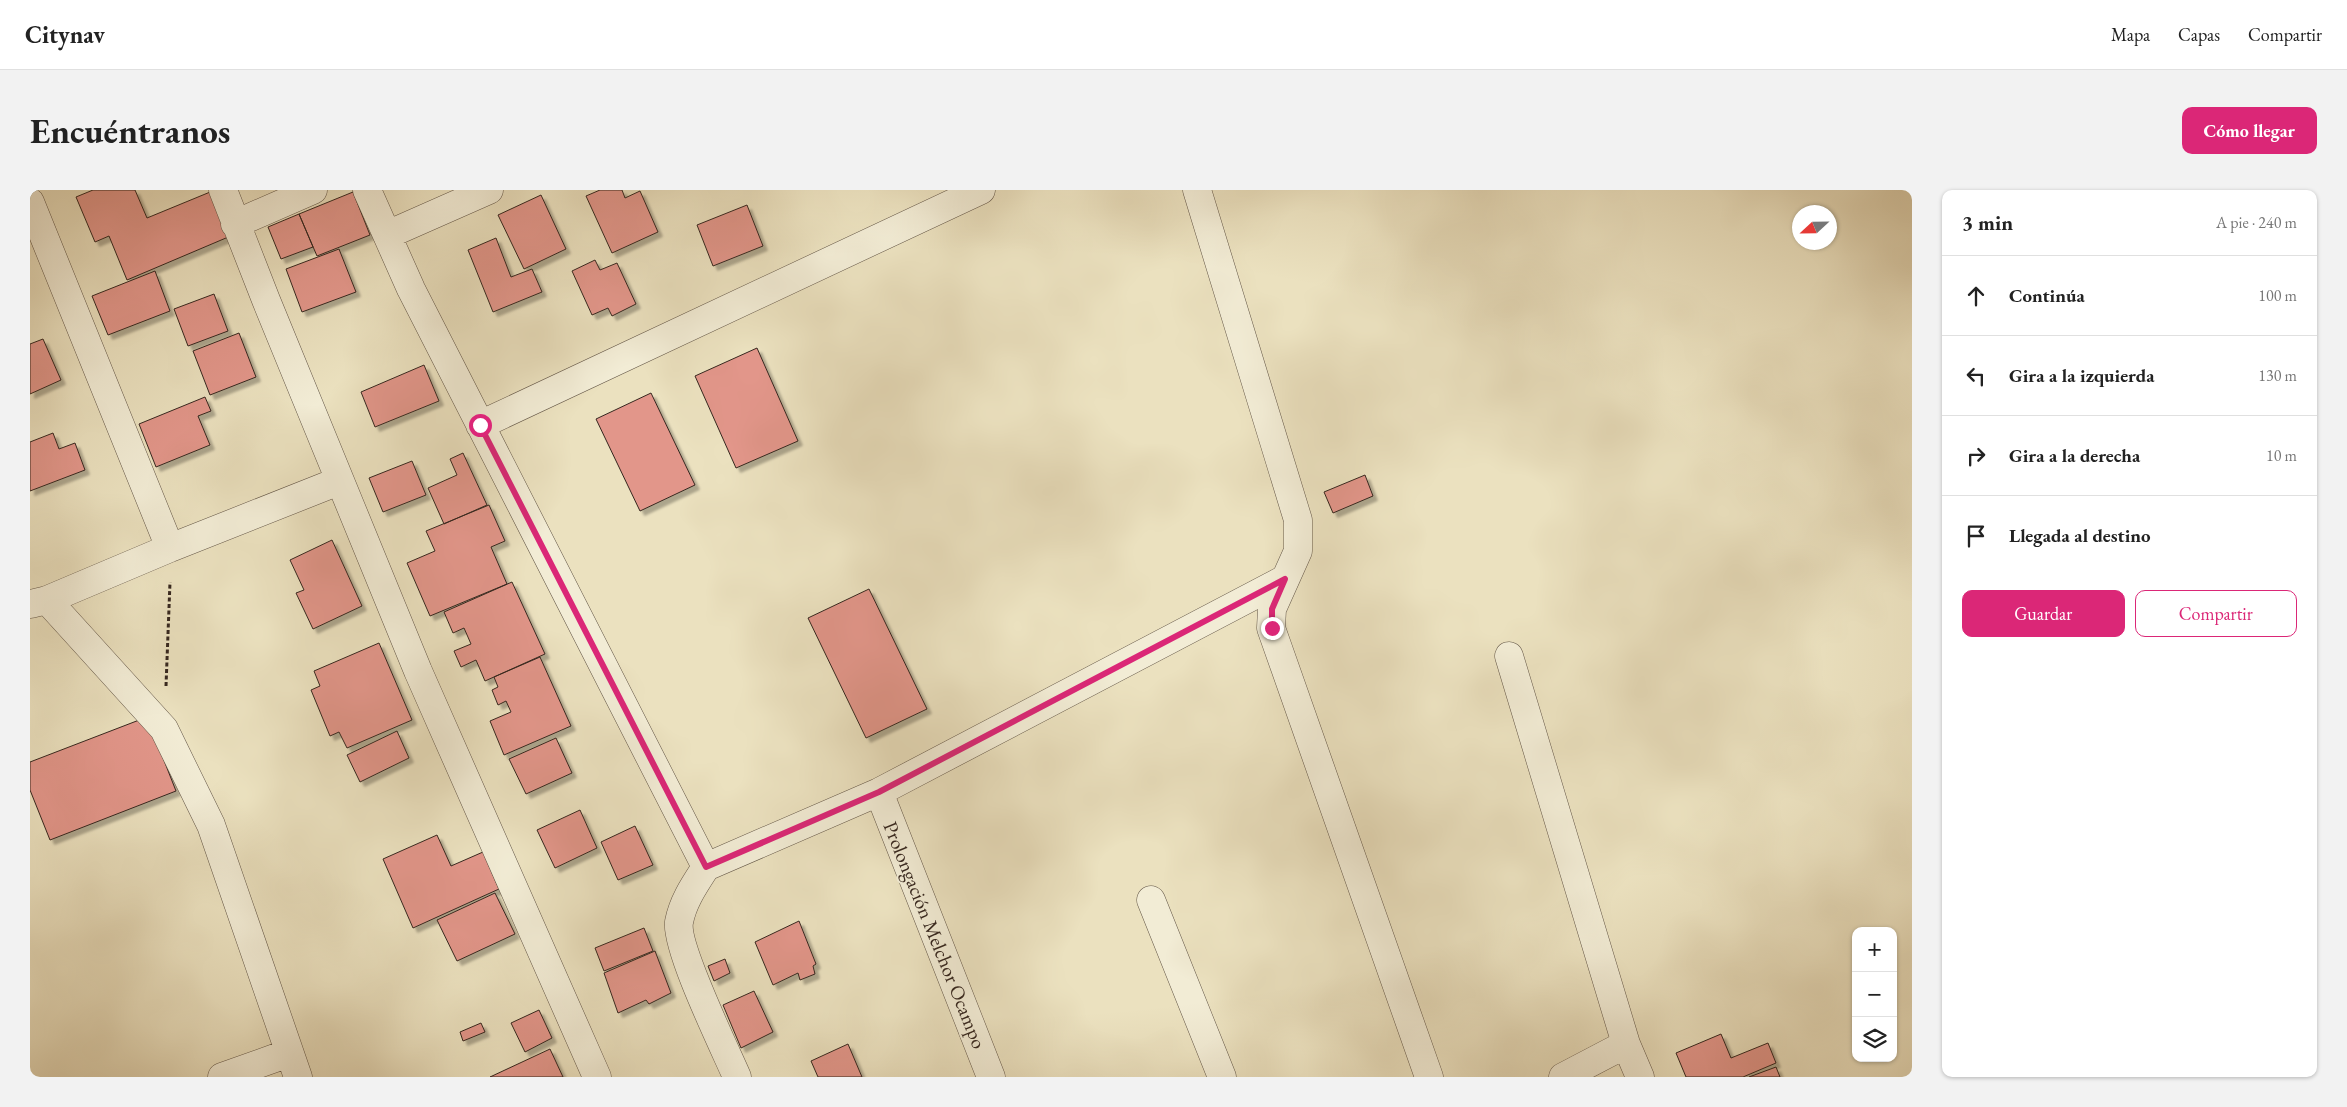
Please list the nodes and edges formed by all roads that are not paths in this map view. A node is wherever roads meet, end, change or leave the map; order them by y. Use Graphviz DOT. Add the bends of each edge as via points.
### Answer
graph roads {
  1 [pos="223,190"];
  2 [pos="313,190"];
  3 [pos="367,190"];
  4 [pos="489,190"];
  5 [pos="981,190"];
  6 [pos="1197,190"];
  7 [pos="30,202"];
  8 [pos="235,224"];
  9 [pos="387,235"];
  10 [pos="480,425"];
  11 [pos="339,482"];
  12 [pos="170,548"];
  13 [pos="1285,579"];
  14 [pos="38,602"];
  15 [pos="1509,656"];
  16 [pos="879,792"];
  17 [pos="706,867"];
  18 [pos="1151,900"];
  19 [pos="1626,1044"];
  20 [pos="294,1065"];
  21 [pos="734,1076"];
  22 [pos="222,1077"];
  23 [pos="597,1077"];
  24 [pos="991,1077"];
  25 [pos="1222,1077"];
  26 [pos="1429,1077"];
  27 [pos="1563,1077"];
  28 [pos="1640,1077"];
  1 -- 8 [label="street"];
  2 -- 8 [label="street"];
  3 -- 9 [label="street"];
  4 -- 9 [label="street"];
  5 -- 10 [label="street"];
  6 -- 13 [label="street" via="1298,520 1298,551"];
  7 -- 12 [label="street"];
  8 -- 11 [label="street"];
  9 -- 10 [label="street"];
  10 -- 17 [label="street"];
  11 -- 12 [label="street"];
  11 -- 23 [label="street" via="418,671"];
  12 -- 14 [label="street"];
  13 -- 16 [label="street"];
  13 -- 26 [label="street" via="1272,609 1272,628"];
  14 -- 20 [label="street" via="164,729 211,825"];
  15 -- 19 [label="street"];
  16 -- 17 [label="street"];
  16 -- 24 [label="street, Prolongación Melchor Ocampo"];
  17 -- 21 [label="street" via="688,895 679,923 684,952"];
  18 -- 25 [label="street"];
  19 -- 27 [label="street"];
  19 -- 28 [label="street"];
  20 -- 22 [label="street"];
}
